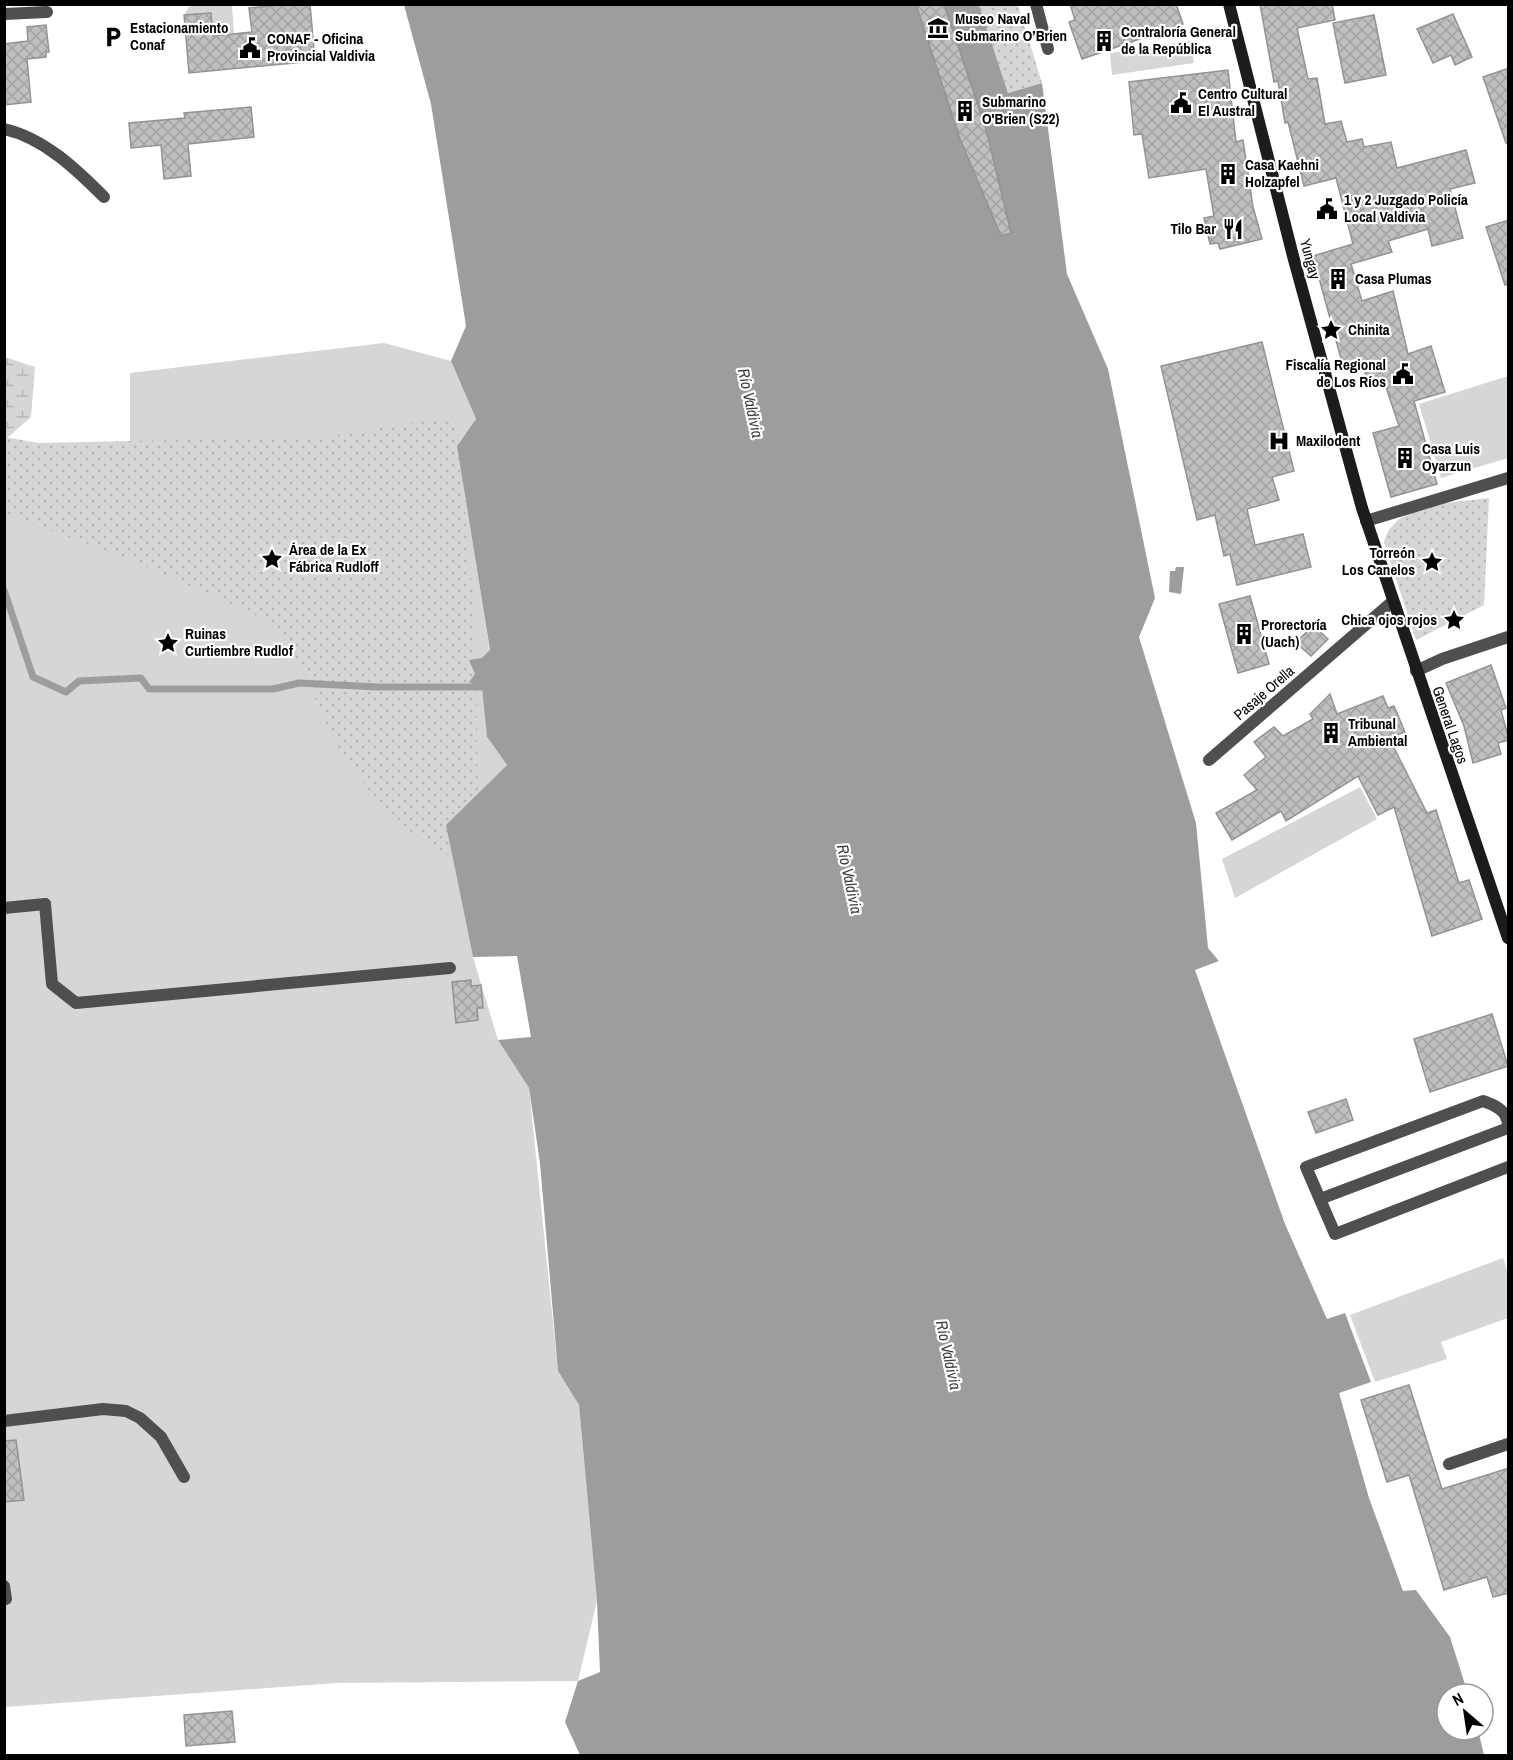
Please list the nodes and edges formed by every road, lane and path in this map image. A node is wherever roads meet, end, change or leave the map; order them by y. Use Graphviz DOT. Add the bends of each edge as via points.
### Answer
graph roads {
  1 [pos="1036,4"];
  2 [pos="1229,4"];
  3 [pos="47,12"];
  4 [pos="4,14"];
  5 [pos="1048,49"];
  6 [pos="4,129"];
  7 [pos="104,196"];
  8 [pos="1509,478"];
  9 [pos="1366,520"];
  10 [pos="1392,602"];
  11 [pos="1509,637"];
  12 [pos="1416,671"];
  13 [pos="1209,760"];
  14 [pos="4,908"];
  15 [pos="1509,938"];
  16 [pos="450,968"];
  17 [pos="1508,1119"];
  18 [pos="1509,1127"];
  19 [pos="1509,1167"];
  20 [pos="1320,1199"];
  21 [pos="4,1421"];
  22 [pos="1509,1444"];
  23 [pos="1449,1464"];
  24 [pos="184,1477"];
  1 -- 5 [label="street"];
  2 -- 9 [label="main road, Yungay"];
  3 -- 4 [label="street"];
  6 -- 7 [label="street" via="15,131 69,162"];
  8 -- 9 [label="street"];
  9 -- 10 [label="main road, General Lagos"];
  10 -- 12 [label="main road, General Lagos"];
  10 -- 13 [label="street, Pasaje Orella"];
  11 -- 12 [label="street"];
  12 -- 15 [label="main road, General Lagos"];
  14 -- 16 [label="street" via="45,904 51,984 76,1003"];
  17 -- 18 [label="street"];
  17 -- 20 [label="street" via="1497,1105 1483,1101 1306,1167"];
  18 -- 20 [label="street"];
  19 -- 20 [label="street" via="1335,1234"];
  21 -- 24 [label="street" via="102,1409 126,1411 161,1437"];
  22 -- 23 [label="street"];
}
